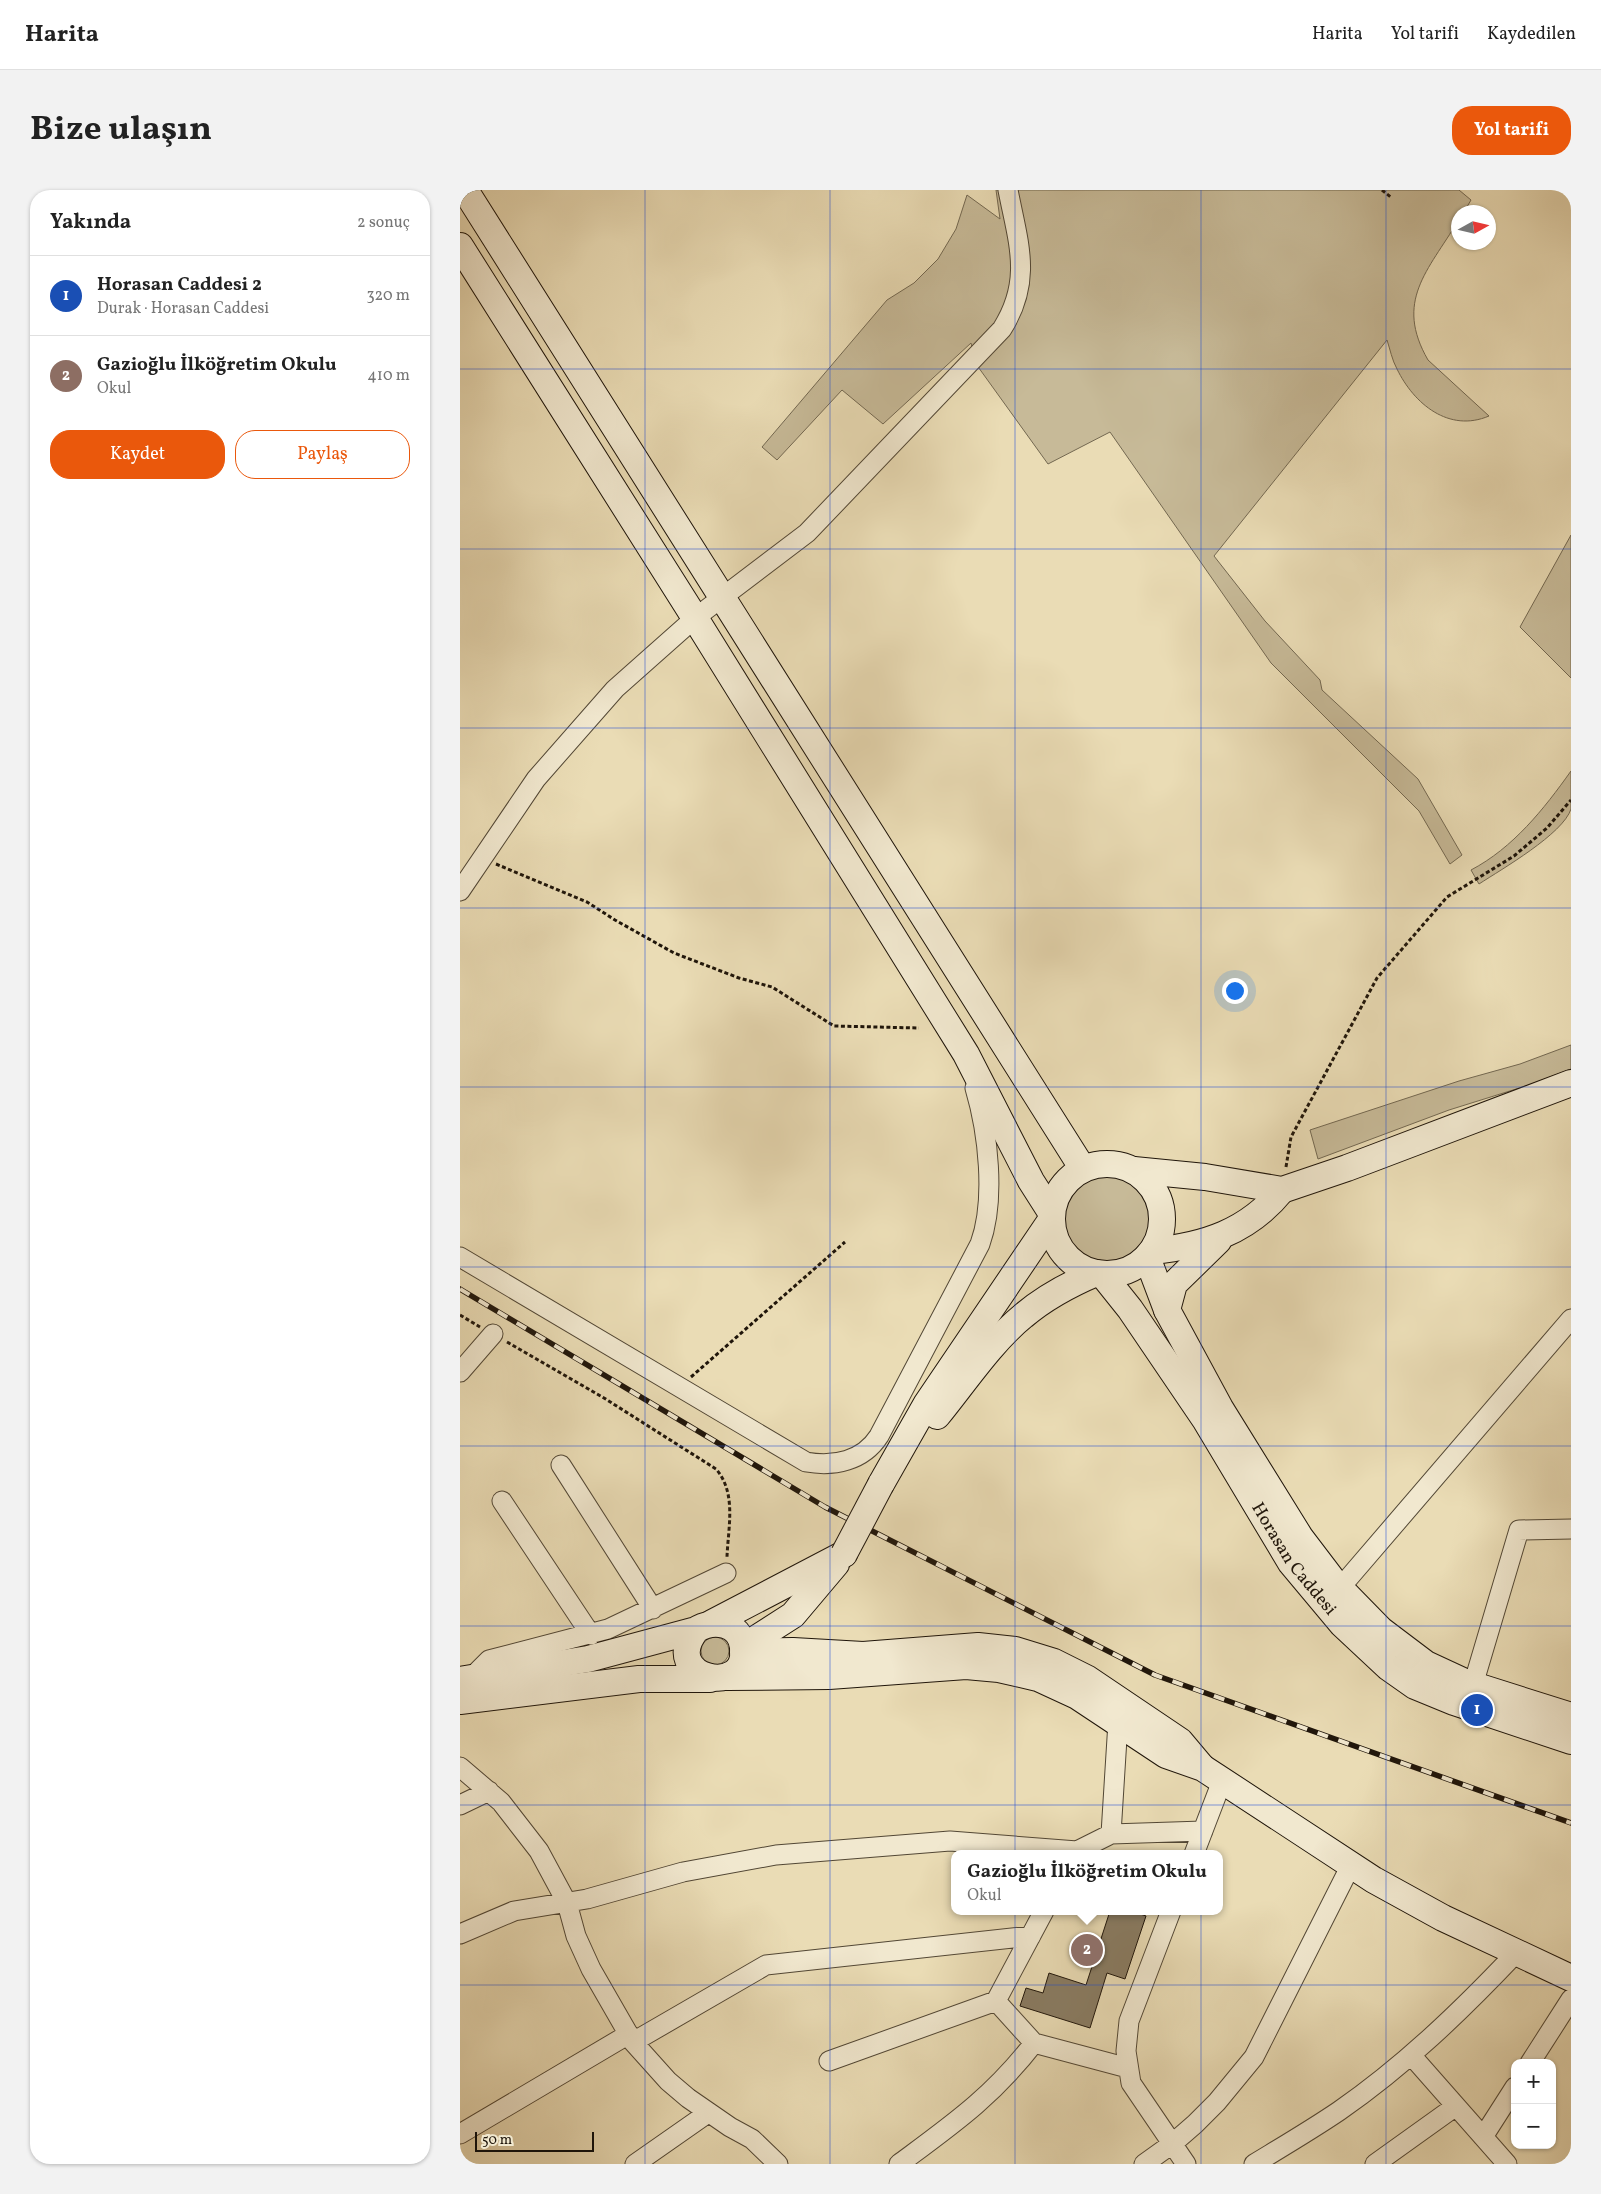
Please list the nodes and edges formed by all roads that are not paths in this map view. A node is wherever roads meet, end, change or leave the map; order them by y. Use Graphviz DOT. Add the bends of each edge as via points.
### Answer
graph roads {
  1 [pos="465,190"];
  2 [pos="1008,190"];
  3 [pos="460,246"];
  4 [pos="721,598"];
  5 [pos="695,618"];
  6 [pos="460,891"];
  7 [pos="966,1054"];
  8 [pos="1571,1083"];
  9 [pos="1083,1168"];
  10 [pos="1134,1170"];
  11 [pos="1282,1190"];
  12 [pos="1052,1217"];
  13 [pos="1224,1236"];
  14 [pos="1150,1254"];
  15 [pos="460,1257"];
  16 [pos="1099,1274"];
  17 [pos="1167,1310"];
  18 [pos="1571,1319"];
  19 [pos="493,1334"];
  20 [pos="460,1372"];
  21 [pos="561,1465"];
  22 [pos="881,1484"];
  23 [pos="502,1501"];
  24 [pos="1571,1529"];
  25 [pos="844,1554"];
  26 [pos="726,1573"];
  27 [pos="1340,1588"];
  28 [pos="804,1602"];
  29 [pos="653,1609"];
  30 [pos="704,1627"];
  31 [pos="591,1636"];
  32 [pos="743,1650"];
  33 [pos="817,1654"];
  34 [pos="468,1678"];
  35 [pos="718,1678"];
  36 [pos="1473,1685"];
  37 [pos="460,1700"];
  38 [pos="1571,1716"];
  39 [pos="1118,1722"];
  40 [pos="1571,1741"];
  41 [pos="460,1767"];
  42 [pos="1213,1775"];
  43 [pos="489,1791"];
  44 [pos="460,1805"];
  45 [pos="1203,1831"];
  46 [pos="1111,1834"];
  47 [pos="1053,1850"];
  48 [pos="1080,1850"];
  49 [pos="1196,1850"];
  50 [pos="1351,1865"];
  51 [pos="567,1903"];
  52 [pos="1042,1915"];
  53 [pos="1169,1915"];
  54 [pos="460,1934"];
  55 [pos="1031,1936"];
  56 [pos="1515,1954"];
  57 [pos="1571,1978"];
  58 [pos="1571,1999"];
  59 [pos="996,2001"];
  60 [pos="631,2038"];
  61 [pos="1034,2043"];
  62 [pos="1411,2055"];
  63 [pos="1533,2059"];
  64 [pos="829,2061"];
  65 [pos="1128,2068"];
  66 [pos="1511,2093"];
  67 [pos="1456,2106"];
  68 [pos="708,2113"];
  69 [pos="460,2134"];
  70 [pos="1483,2137"];
  71 [pos="1172,2144"];
  72 [pos="635,2164"];
  73 [pos="778,2164"];
  74 [pos="899,2164"];
  75 [pos="1144,2164"];
  76 [pos="1186,2164"];
  77 [pos="1254,2164"];
  78 [pos="1375,2164"];
  79 [pos="1507,2164"];
  1 -- 4 [label="street"];
  2 -- 4 [label="street" via="1022,276 1015,304 1002,328 808,534"];
  3 -- 5 [label="street"];
  4 -- 5 [label="street"];
  4 -- 9 [label="street"];
  5 -- 6 [label="street" via="645,660 586,720 536,779"];
  5 -- 7 [label="street"];
  7 -- 12 [label="street"];
  7 -- 15 [label="street" via="984,1134 987,1227 875,1443 863,1454 844,1462 806,1462"];
  8 -- 11 [label="street"];
  9 -- 10 [label="street" via="1112,1163"];
  9 -- 12 [label="street" via="1061,1187"];
  10 -- 11 [label="street" via="1205,1177"];
  10 -- 14 [label="street" via="1151,1185 1161,1206 1162,1230"];
  11 -- 13 [label="street" via="1250,1222"];
  12 -- 16 [label="street" via="1053,1231 1063,1252 1080,1267"];
  12 -- 22 [label="street" via="927,1403"];
  13 -- 14 [label="street"];
  13 -- 17 [label="street" via="1174,1284"];
  14 -- 16 [label="street" via="1125,1272"];
  14 -- 17 [label="street, Horasan Caddesi"];
  16 -- 22 [label="street" via="1040,1303 1006,1331"];
  16 -- 40 [label="street, Horasan Caddesi" via="1130,1308 1206,1421 1291,1564 1342,1624 1388,1667 1415,1686"];
  17 -- 27 [label="street, Horasan Caddesi" via="1220,1408 1284,1513"];
  18 -- 27 [label="street"];
  19 -- 20 [label="street"];
  21 -- 29 [label="street"];
  22 -- 25 [label="street, bridge"];
  23 -- 31 [label="street"];
  24 -- 36 [label="street" via="1519,1530"];
  25 -- 28 [label="street"];
  25 -- 30 [label="street"];
  26 -- 29 [label="street"];
  27 -- 36 [label="street, Horasan Caddesi" via="1407,1651 1446,1674"];
  28 -- 32 [label="street" via="793,1614"];
  28 -- 33 [label="street" via="805,1631"];
  29 -- 31 [label="street"];
  30 -- 32 [label="street" via="729,1626 741,1639"];
  30 -- 34 [label="street" via="588,1659"];
  30 -- 35 [label="street" via="687,1646 690,1663 701,1676"];
  31 -- 34 [label="street" via="489,1660"];
  32 -- 33 [label="street"];
  32 -- 35 [label="street" via="740,1665"];
  33 -- 42 [label="street" via="863,1656 978,1646 1035,1655 1071,1670 1105,1690 1180,1741"];
  35 -- 37 [label="street" via="639,1678"];
  35 -- 39 [label="street" via="829,1676 946,1667 999,1669 1052,1684"];
  36 -- 38 [label="street, Horasan Caddesi"];
  39 -- 42 [label="street" via="1166,1755"];
  39 -- 46 [label="street"];
  41 -- 43 [label="street"];
  42 -- 45 [label="street"];
  42 -- 50 [label="street"];
  43 -- 44 [label="street"];
  43 -- 51 [label="street" via="527,1834"];
  45 -- 46 [label="street"];
  45 -- 49 [label="street"];
  46 -- 48 [label="street"];
  47 -- 51 [label="street" via="950,1841 805,1851 715,1865"];
  50 -- 56 [label="street" via="1434,1914"];
  50 -- 71 [label="street" via="1254,2057 1217,2102"];
  51 -- 54 [label="street" via="514,1911"];
  51 -- 60 [label="street" via="576,1936 591,1969"];
  52 -- 55 [label="street"];
  53 -- 65 [label="street" via="1129,2021"];
  55 -- 59 [label="street"];
  55 -- 60 [label="street" via="766,1965"];
  56 -- 57 [label="street"];
  56 -- 62 [label="street"];
  58 -- 63 [label="street"];
  59 -- 61 [label="street"];
  59 -- 64 [label="street"];
  60 -- 68 [label="street" via="668,2081"];
  60 -- 69 [label="street"];
  61 -- 65 [label="street"];
  61 -- 74 [label="street" via="972,2110"];
  62 -- 67 [label="street"];
  62 -- 77 [label="street" via="1338,2112"];
  65 -- 71 [label="street" via="1131,2083"];
  66 -- 70 [label="street"];
  67 -- 70 [label="street"];
  67 -- 78 [label="street"];
  68 -- 72 [label="street"];
  68 -- 73 [label="street" via="752,2139"];
  70 -- 79 [label="street"];
  71 -- 75 [label="street"];
  71 -- 76 [label="street"];
}
